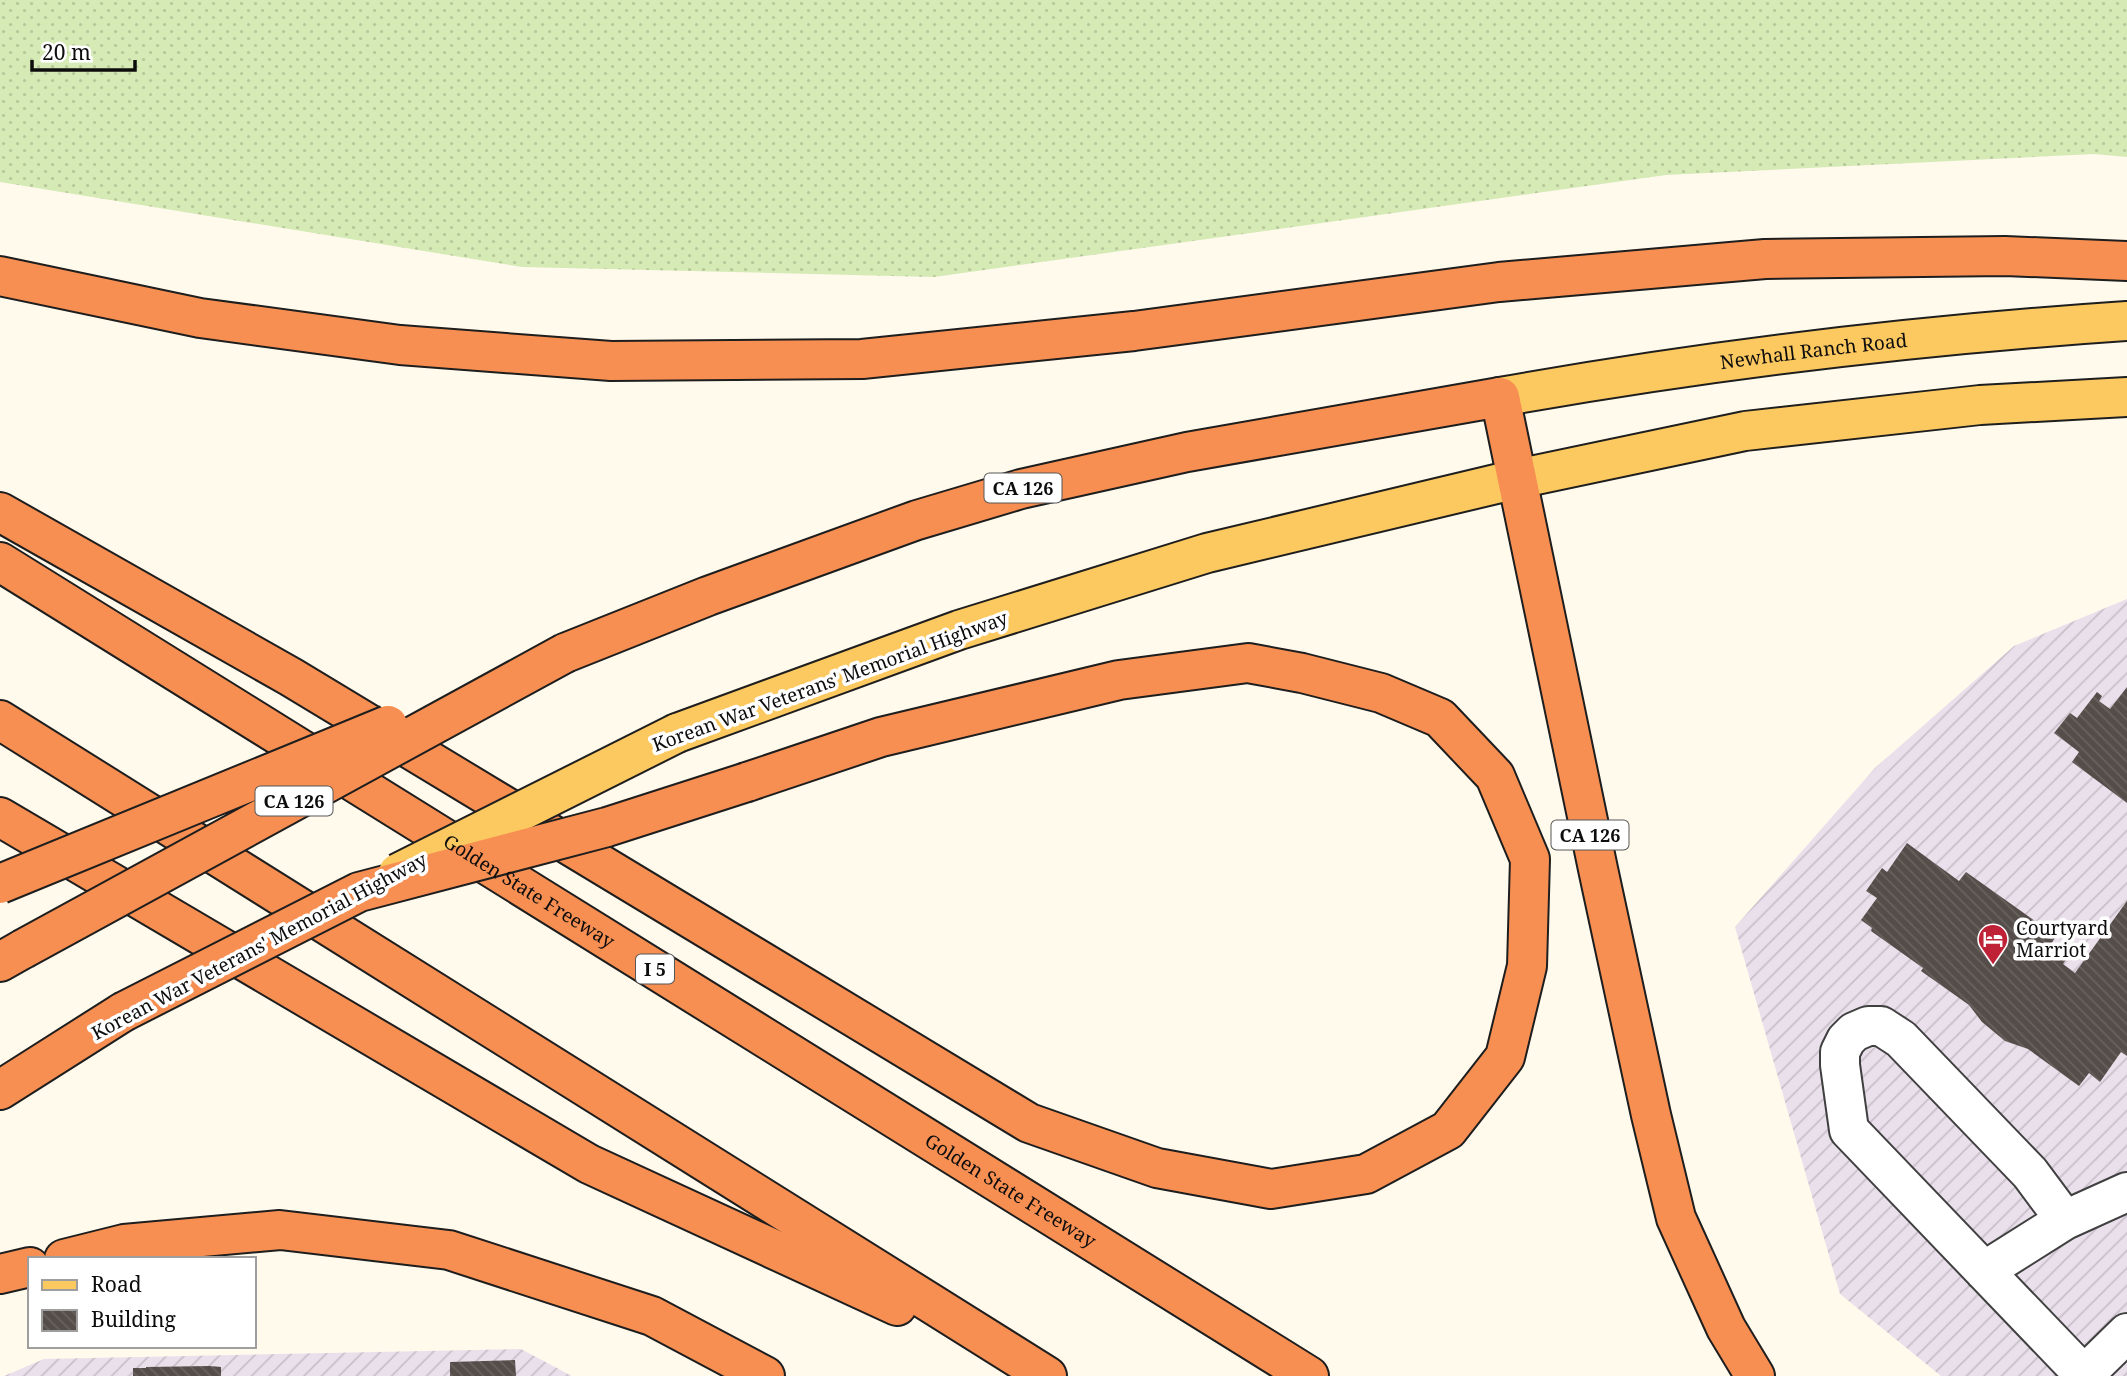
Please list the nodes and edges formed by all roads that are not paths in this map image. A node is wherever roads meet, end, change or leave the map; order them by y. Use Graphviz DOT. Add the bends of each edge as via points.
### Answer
graph roads {
  1 [pos="2127,261"];
  2 [pos="0,276"];
  3 [pos="2127,321"];
  4 [pos="1500,397"];
  5 [pos="2127,397"];
  6 [pos="1517,479"];
  7 [pos="0,512"];
  8 [pos="0,562"];
  9 [pos="565,653"];
  10 [pos="0,720"];
  11 [pos="0,817"];
  12 [pos="0,884"];
  13 [pos="359,892"];
  14 [pos="11,955"];
  15 [pos="0,1090"];
  16 [pos="2127,1192"];
  17 [pos="2065,1220"];
  18 [pos="72,1257"];
  19 [pos="28,1267"];
  20 [pos="1984,1271"];
  21 [pos="0,1274"];
  22 [pos="2127,1333"];
  23 [pos="1046,1375"];
  24 [pos="765,1376"];
  25 [pos="1309,1376"];
  26 [pos="1755,1376"];
  27 [pos="2084,1376"];
  1 -- 2 [label="highway" via="2005,256 1765,259 1499,282 1135,331 848,359 611,361 400,345 200,318"];
  3 -- 4 [label="main road, Newhall Ranch Road" via="1871,342"];
  4 -- 6 [label="highway, CA 126"];
  4 -- 9 [label="highway, CA 126" via="1187,452 1021,489 891,530"];
  5 -- 6 [label="main road" via="1980,405 1745,431"];
  6 -- 13 [label="main road, Korean War Veterans' Memorial Highway, bridge" via="1207,553 959,630 677,733"];
  6 -- 26 [label="highway, CA 126" via="1676,1218 1726,1328"];
  7 -- 13 [label="highway, bridge" via="291,677 1030,1123 1157,1168 1271,1189 1366,1174 1448,1130 1505,1058 1527,966 1530,859 1495,776 1440,718 1381,693 1248,663 1119,680 881,737 607,828"];
  8 -- 25 [label="highway, Golden State Freeway / I 5"];
  9 -- 12 [label="highway, bridge"];
  9 -- 14 [label="highway, CA 126, bridge"];
  10 -- 23 [label="highway"];
  11 -- 23 [label="highway" via="589,1164"];
  13 -- 15 [label="highway, Korean War Veterans' Memorial Highway, bridge" via="123,1012"];
  16 -- 17 [label="lane"];
  17 -- 20 [label="lane"];
  17 -- 20 [label="lane" via="2030,1173 1901,1039 1881,1026 1854,1032 1840,1052 1849,1130"];
  18 -- 24 [label="highway" via="124,1244 280,1230 449,1250 652,1315"];
  19 -- 21 [label="highway"];
  20 -- 27 [label="lane"];
  22 -- 27 [label="lane"];
}
